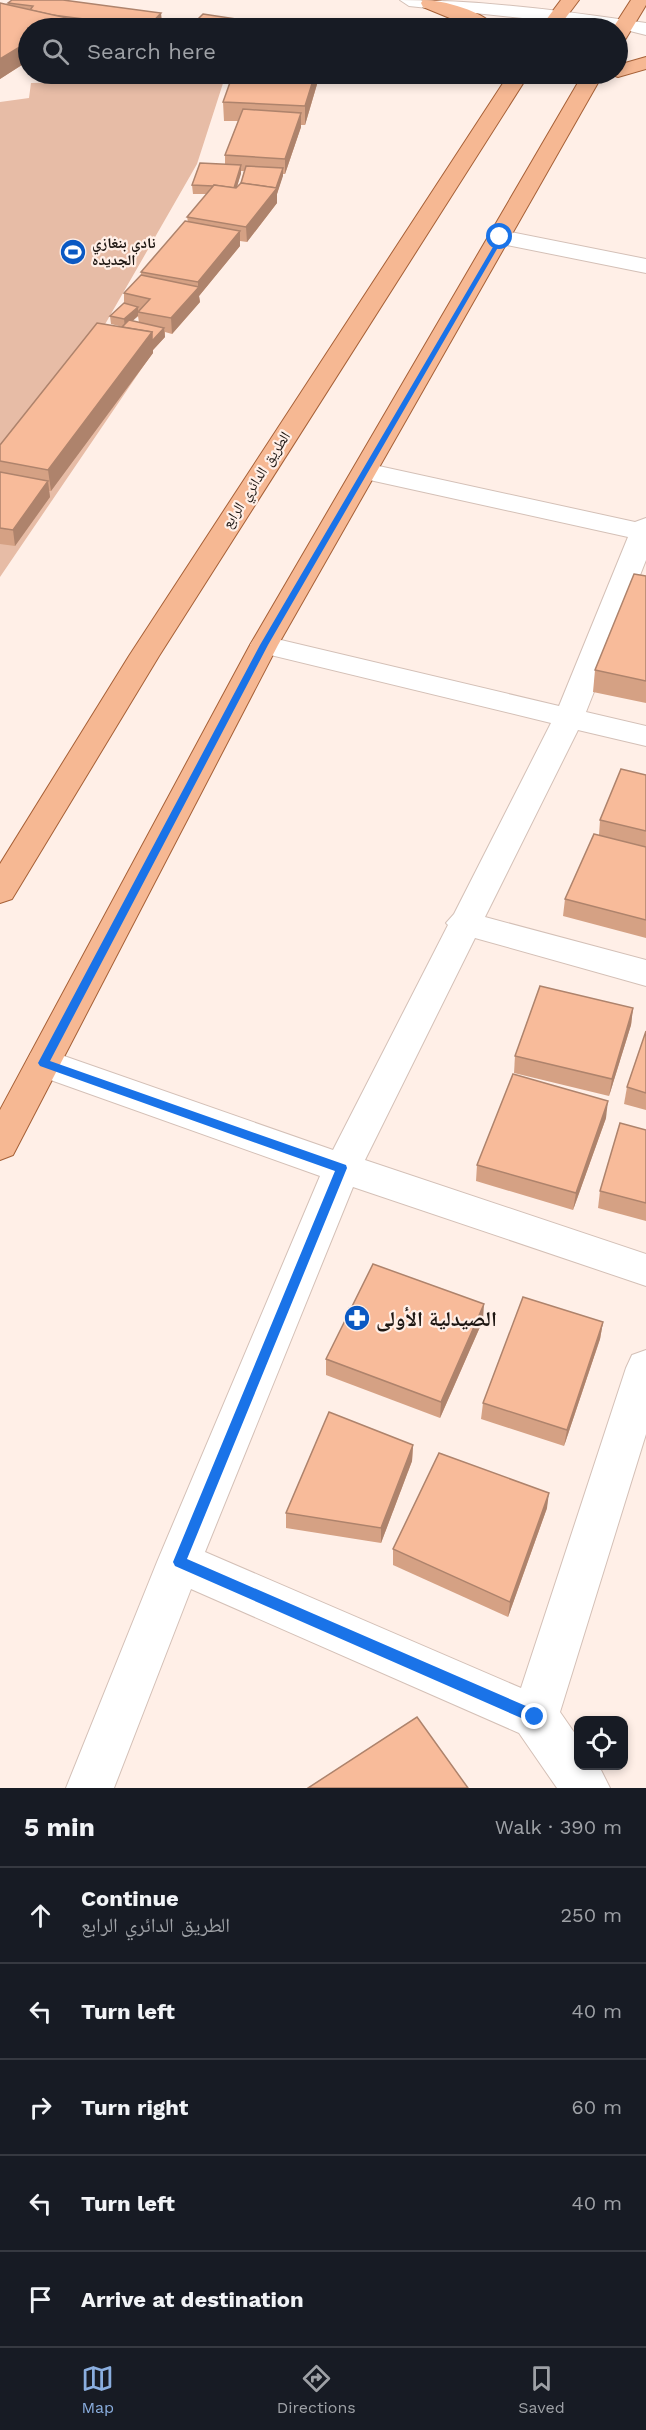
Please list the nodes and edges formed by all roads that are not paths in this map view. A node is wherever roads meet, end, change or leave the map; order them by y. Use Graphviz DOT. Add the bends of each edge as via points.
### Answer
graph roads {
  1 [pos="409,0"];
  2 [pos="472,0"];
  3 [pos="570,0"];
  4 [pos="640,0"];
  5 [pos="430,3"];
  6 [pos="469,18"];
  7 [pos="533,18"];
  8 [pos="556,18"];
  9 [pos="628,19"];
  10 [pos="646,29"];
  11 [pos="628,31"];
  12 [pos="628,34"];
  13 [pos="646,37"];
  14 [pos="646,63"];
  15 [pos="628,68"];
  16 [pos="510,84"];
  17 [pos="587,84"];
  18 [pos="500,237"];
  19 [pos="646,266"];
  20 [pos="364,471"];
  21 [pos="645,529"];
  22 [pos="264,645"];
  23 [pos="569,718"];
  24 [pos="646,736"];
  25 [pos="0,891"];
  26 [pos="463,923"];
  27 [pos="646,973"];
  28 [pos="44,1063"];
  29 [pos="0,1145"];
  30 [pos="342,1168"];
  31 [pos="646,1270"];
  32 [pos="646,1368"];
  33 [pos="179,1562"];
  34 [pos="535,1717"];
  35 [pos="90,1788"];
  36 [pos="586,1788"];
  1 -- 5 [label="street"];
  2 -- 5 [label="main road"];
  3 -- 8 [label="main road"];
  4 -- 9 [label="main road"];
  5 -- 6 [label="main road"];
  5 -- 7 [label="street"];
  10 -- 11 [label="street"];
  12 -- 13 [label="street"];
  14 -- 15 [label="main road"];
  16 -- 25 [label="main road, الطريق الدائري الرابع" via="144,656"];
  17 -- 18 [label="main road"];
  18 -- 19 [label="street"];
  18 -- 20 [label="main road"];
  20 -- 21 [label="street"];
  20 -- 22 [label="main road"];
  21 -- 23 [label="street"];
  22 -- 23 [label="street"];
  22 -- 28 [label="main road"];
  23 -- 24 [label="street"];
  23 -- 26 [label="street"];
  26 -- 27 [label="street"];
  26 -- 30 [label="street"];
  28 -- 29 [label="main road"];
  28 -- 30 [label="street"];
  30 -- 31 [label="street"];
  30 -- 33 [label="street"];
  32 -- 34 [label="street"];
  33 -- 34 [label="street"];
  33 -- 35 [label="street"];
  34 -- 36 [label="street"];
}
